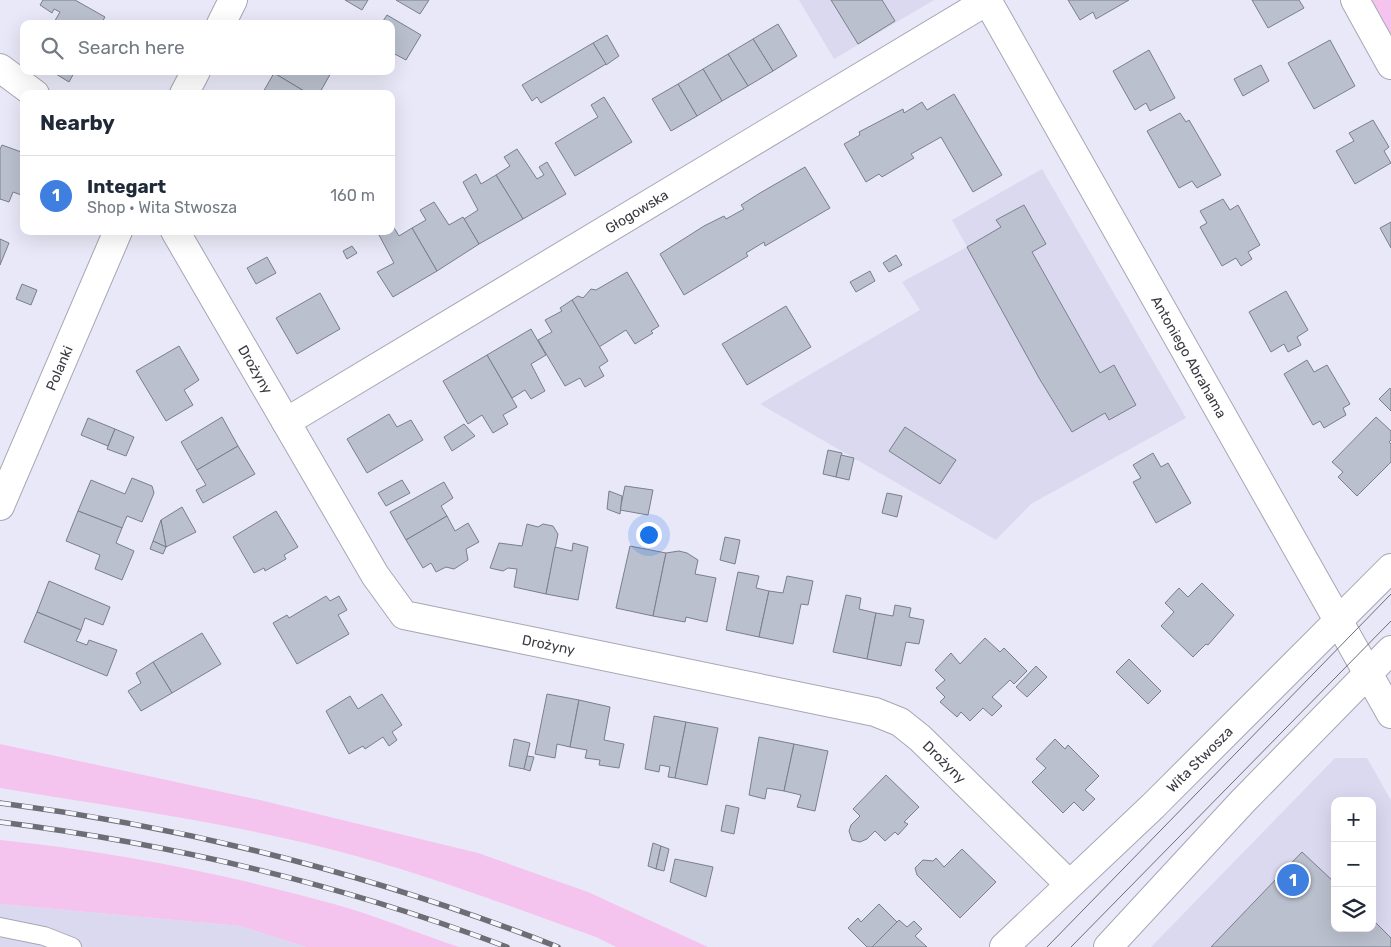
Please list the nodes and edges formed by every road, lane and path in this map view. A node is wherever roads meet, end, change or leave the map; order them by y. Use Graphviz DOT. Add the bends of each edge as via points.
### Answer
graph roads {
  1 [pos="233,0"];
  2 [pos="987,0"];
  3 [pos="1355,0"];
  4 [pos="222,20"];
  5 [pos="1391,65"];
  6 [pos="0,68"];
  7 [pos="194,75"];
  8 [pos="30,90"];
  9 [pos="186,90"];
  10 [pos="116,235"];
  11 [pos="177,235"];
  12 [pos="286,422"];
  13 [pos="0,506"];
  14 [pos="1391,568"];
  15 [pos="1339,622"];
  16 [pos="1391,650"];
  17 [pos="1368,674"];
  18 [pos="1391,714"];
  19 [pos="1069,884"];
  20 [pos="0,927"];
  21 [pos="72,947"];
  22 [pos="1004,947"];
  23 [pos="1108,947"];
  1 -- 4 [label="street"];
  2 -- 12 [label="street, Głogowska"];
  2 -- 15 [label="street, Antoniego Abrahama"];
  3 -- 5 [label="street"];
  6 -- 8 [label="street"];
  7 -- 9 [label="street"];
  10 -- 13 [label="street, Polanki"];
  11 -- 12 [label="street, Drożyny"];
  12 -- 19 [label="street, Drożyny" via="375,575 404,615 876,712 900,722 920,738"];
  14 -- 15 [label="street, Wita Stwosza"];
  15 -- 17 [label="street, Antoniego Abrahama"];
  15 -- 19 [label="street, Wita Stwosza" via="1153,806"];
  16 -- 17 [label="street"];
  17 -- 18 [label="street, Antoniego Abrahama"];
  17 -- 23 [label="street"];
  19 -- 22 [label="street, Wita Stwosza"];
  20 -- 21 [label="lane" via="38,934"];
}
